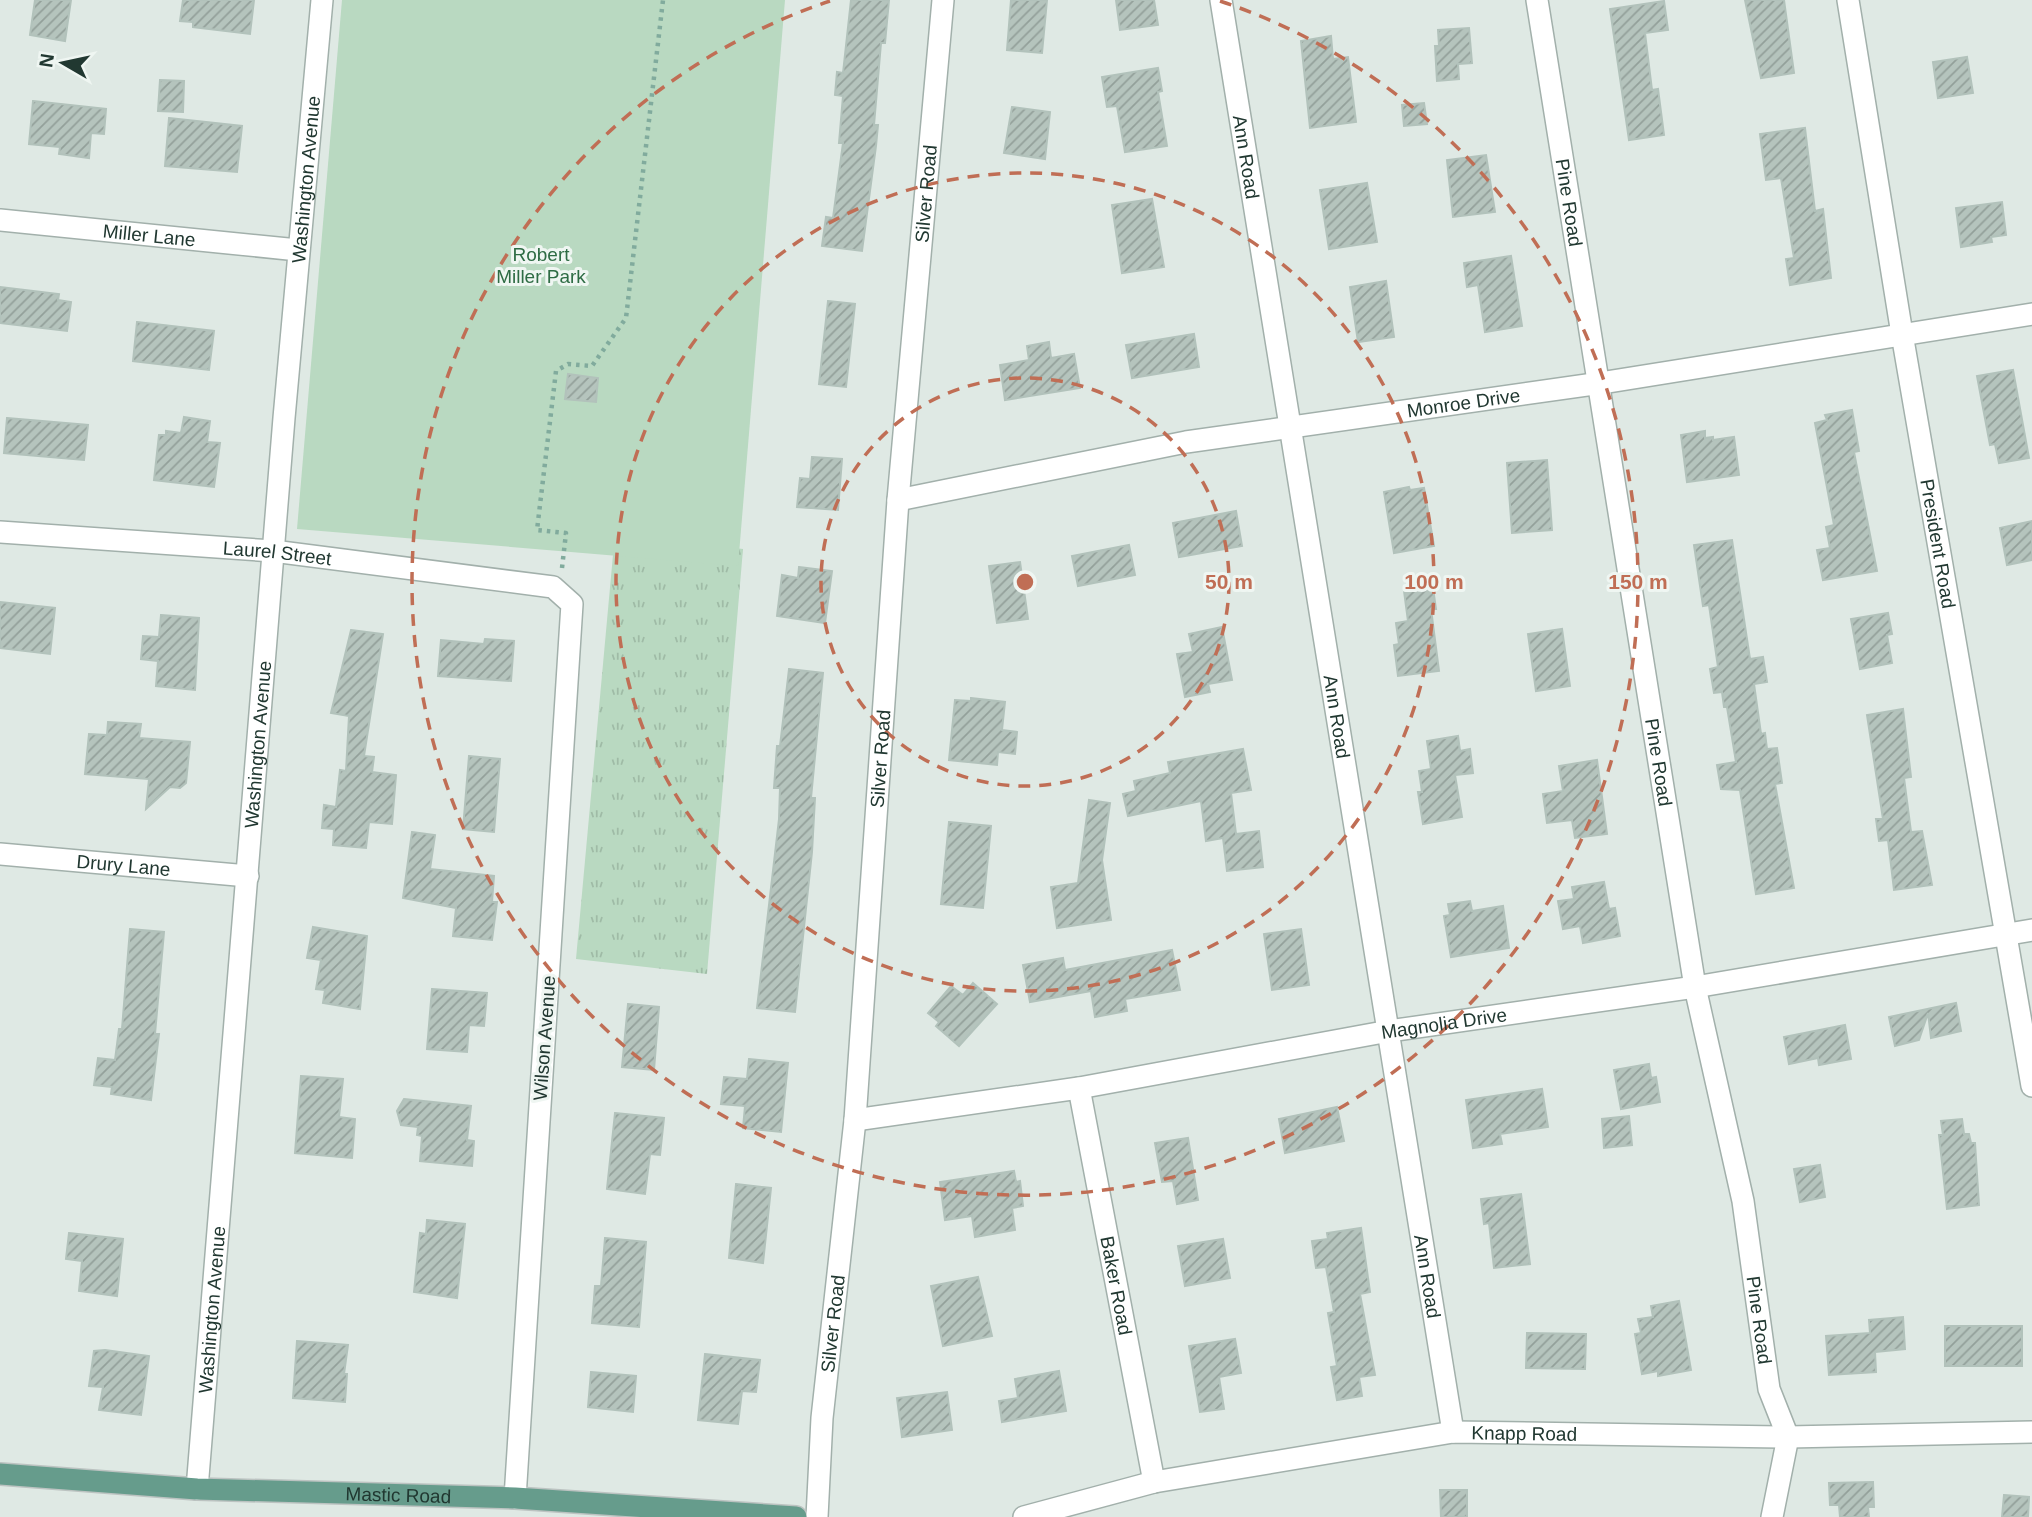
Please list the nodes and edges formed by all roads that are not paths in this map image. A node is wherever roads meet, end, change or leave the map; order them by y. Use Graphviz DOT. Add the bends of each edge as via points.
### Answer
graph roads {
  1 [pos="323,0"];
  2 [pos="943,0"];
  3 [pos="1221,0"];
  4 [pos="1537,0"];
  5 [pos="1849,0"];
  6 [pos="0,219"];
  7 [pos="298,250"];
  8 [pos="2032,314"];
  9 [pos="1902,334"];
  10 [pos="1601,383"];
  11 [pos="1289,425"];
  12 [pos="898,500"];
  13 [pos="0,532"];
  14 [pos="273,551"];
  15 [pos="556,590"];
  16 [pos="0,854"];
  17 [pos="248,876"];
  18 [pos="2032,930"];
  19 [pos="2004,934"];
  20 [pos="1695,987"];
  21 [pos="1388,1031"];
  22 [pos="2032,1086"];
  23 [pos="1079,1088"];
  24 [pos="855,1120"];
  25 [pos="1453,1432"];
  26 [pos="2032,1432"];
  27 [pos="1788,1437"];
  28 [pos="0,1474"];
  29 [pos="1154,1482"];
  30 [pos="197,1489"];
  31 [pos="515,1498"];
  32 [pos="796,1517"];
  33 [pos="817,1517"];
  34 [pos="1024,1517"];
  35 [pos="1772,1517"];
  1 -- 7 [label="street, Washington Avenue"];
  2 -- 12 [label="street, Silver Road"];
  3 -- 11 [label="street, Ann Road"];
  4 -- 10 [label="street, Pine Road"];
  5 -- 9 [label="street, President Road"];
  6 -- 7 [label="street, Miller Lane"];
  7 -- 14 [label="street, Washington Avenue"];
  8 -- 9 [label="street, Monroe Drive"];
  9 -- 10 [label="street, Monroe Drive"];
  9 -- 19 [label="street, President Road"];
  10 -- 11 [label="street, Monroe Drive"];
  10 -- 20 [label="street, Pine Road"];
  11 -- 12 [label="street, Monroe Drive"];
  11 -- 21 [label="street, Ann Road"];
  12 -- 24 [label="street, Silver Road"];
  13 -- 14 [label="street, Laurel Street"];
  14 -- 15 [label="street, Laurel Street"];
  14 -- 17 [label="street, Washington Avenue"];
  15 -- 31 [label="street, Wilson Avenue" via="572,604"];
  16 -- 17 [label="street, Drury Lane"];
  17 -- 30 [label="street, Washington Avenue"];
  18 -- 19 [label="street, Magnolia Drive"];
  19 -- 20 [label="street, Magnolia Drive"];
  19 -- 22 [label="street, President Road"];
  20 -- 21 [label="street, Magnolia Drive"];
  20 -- 27 [label="street, Pine Road" via="1743,1201 1769,1389"];
  21 -- 23 [label="street, Magnolia Drive"];
  21 -- 25 [label="street, Ann Road"];
  23 -- 24 [label="street, Magnolia Drive"];
  23 -- 29 [label="street, Baker Road"];
  24 -- 33 [label="street, Silver Road" via="822,1418"];
  25 -- 27 [label="street, Knapp Road"];
  25 -- 29 [label="street, Knapp Road"];
  26 -- 27 [label="street, Knapp Road"];
  27 -- 35 [label="street"];
  28 -- 30 [label="main road, Mastic Road"];
  29 -- 34 [label="street, Knapp Road"];
  30 -- 31 [label="main road, Mastic Road"];
  31 -- 32 [label="main road, Mastic Road"];
}
